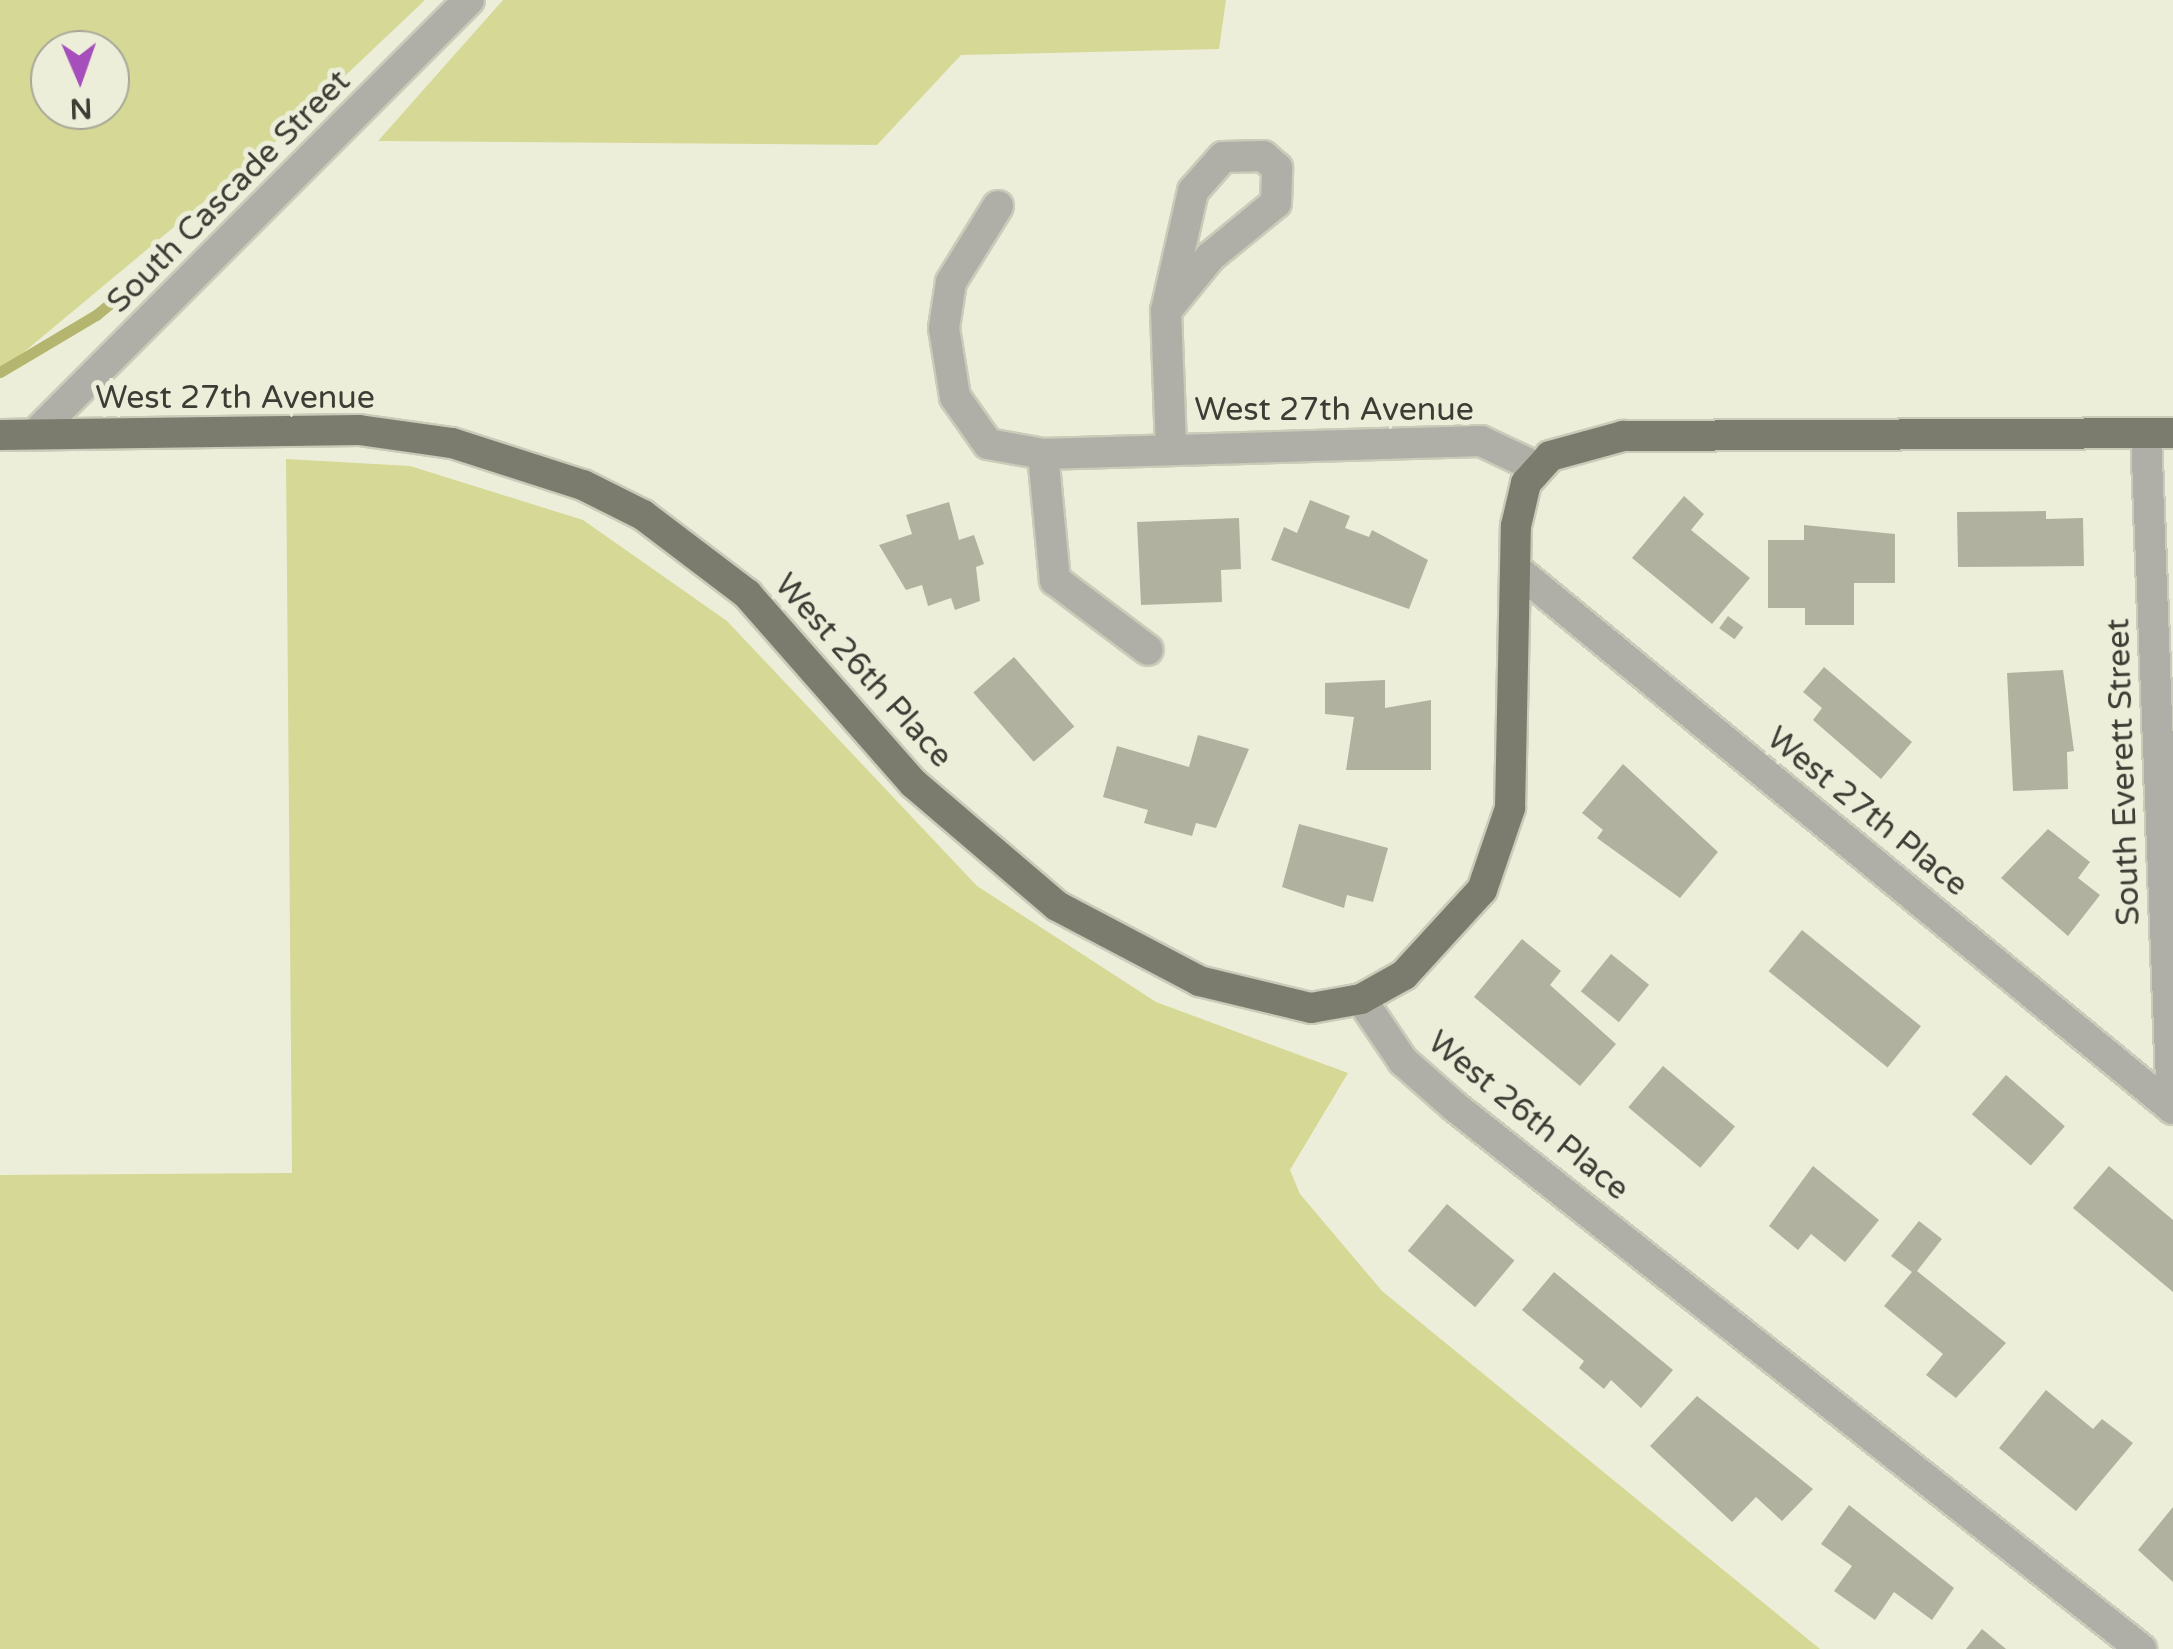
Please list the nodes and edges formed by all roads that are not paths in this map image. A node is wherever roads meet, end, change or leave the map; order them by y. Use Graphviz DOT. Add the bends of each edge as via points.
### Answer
graph roads {
  1 [pos="470,0"];
  2 [pos="998,206"];
  3 [pos="1166,311"];
  4 [pos="37,432"];
  5 [pos="2160,433"];
  6 [pos="0,434"];
  7 [pos="1170,447"];
  8 [pos="1043,454"];
  9 [pos="1536,468"];
  10 [pos="583,485"];
  11 [pos="1516,569"];
  12 [pos="1148,650"];
  13 [pos="1362,999"];
  14 [pos="2173,1108"];
  15 [pos="2142,1649"];
  1 -- 4 [label="street, South Cascade Street"];
  2 -- 8 [label="street, West 27th Avenue" via="952,282 946,366 988,444"];
  3 -- 3 [label="street" via="1210,256 1276,204 1277,168 1263,156 1244,151 1204,171"];
  3 -- 7 [label="street"];
  4 -- 6 [label="main road, West 27th Avenue"];
  4 -- 10 [label="main road, West 27th Avenue" via="359,430 452,444"];
  5 -- 9 [label="main road" via="1622,436 1573,444"];
  5 -- 14 [label="street, South Everett Street"];
  7 -- 8 [label="street, West 27th Avenue"];
  7 -- 9 [label="street, West 27th Avenue" via="1481,441"];
  8 -- 12 [label="street" via="1055,580"];
  9 -- 11 [label="main road" via="1520,504"];
  10 -- 13 [label="main road, West 26th Place" via="643,515 747,594 914,783 1057,906 1239,996 1310,1008"];
  11 -- 13 [label="main road" via="1516,740 1502,843 1482,890 1435,950"];
  11 -- 14 [label="street, West 27th Place"];
  13 -- 15 [label="street, West 26th Place" via="1403,1061 1454,1106"];
}
